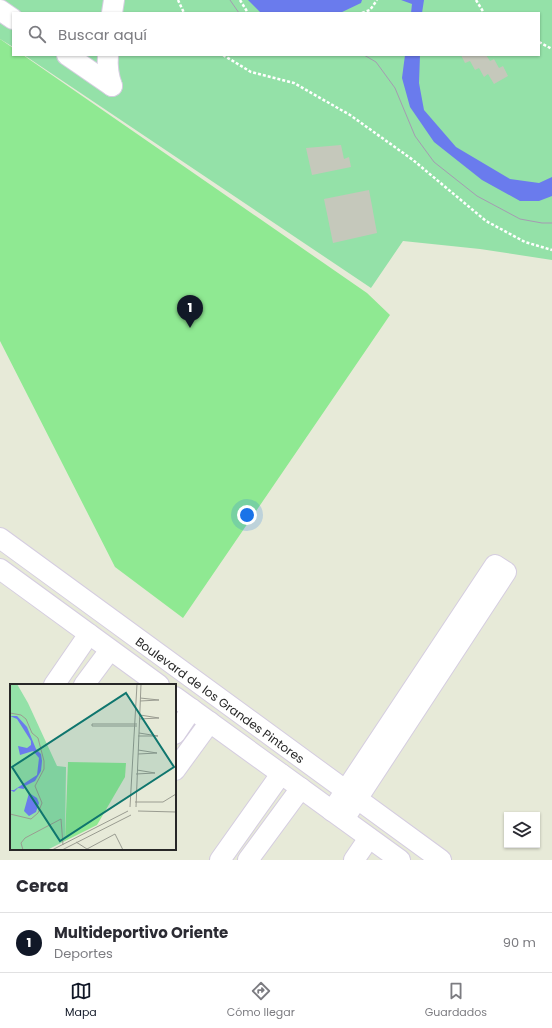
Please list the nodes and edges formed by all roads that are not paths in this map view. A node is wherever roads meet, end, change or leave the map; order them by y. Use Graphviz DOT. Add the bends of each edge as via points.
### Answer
graph roads {
  1 [pos="114,0"];
  2 [pos="0,10"];
  3 [pos="112,12"];
  4 [pos="12,18"];
  5 [pos="68,56"];
  6 [pos="108,56"];
  7 [pos="0,538"];
  8 [pos="0,569"];
  9 [pos="89,634"];
  10 [pos="110,650"];
  11 [pos="55,684"];
  12 [pos="85,684"];
  13 [pos="158,684"];
  14 [pos="176,698"];
  15 [pos="192,709"];
  16 [pos="210,722"];
  17 [pos="176,733"];
  18 [pos="176,769"];
  19 [pos="281,774"];
  20 [pos="301,788"];
  21 [pos="352,796"];
  22 [pos="338,815"];
  23 [pos="362,849"];
  24 [pos="391,858"];
  25 [pos="220,860"];
  26 [pos="248,860"];
  27 [pos="441,860"];
  1 -- 3 [label="street"];
  2 -- 4 [label="street"];
  5 -- 6 [label="street" via="112,86 108,76"];
  7 -- 21 [label="street, Boulevard de los Grandes Pintores"];
  8 -- 9 [label="street, Boulevard de los Grandes Pintores"];
  9 -- 10 [label="street, Boulevard de los Grandes Pintores"];
  9 -- 11 [label="street"];
  10 -- 12 [label="street"];
  10 -- 13 [label="street, Boulevard de los Grandes Pintores"];
  14 -- 15 [label="street, Boulevard de los Grandes Pintores"];
  15 -- 16 [label="street, Boulevard de los Grandes Pintores"];
  15 -- 17 [label="street"];
  16 -- 18 [label="street"];
  16 -- 19 [label="street, Boulevard de los Grandes Pintores"];
  19 -- 20 [label="street, Boulevard de los Grandes Pintores"];
  19 -- 25 [label="street"];
  20 -- 22 [label="street, Boulevard de los Grandes Pintores"];
  20 -- 26 [label="street"];
  21 -- 21 [label="street" via="506,572 495,565"];
  21 -- 22 [label="street"];
  21 -- 27 [label="street, Boulevard de los Grandes Pintores"];
  22 -- 23 [label="street, Boulevard de los Grandes Pintores"];
  23 -- 24 [label="street, Boulevard de los Grandes Pintores"];
}
